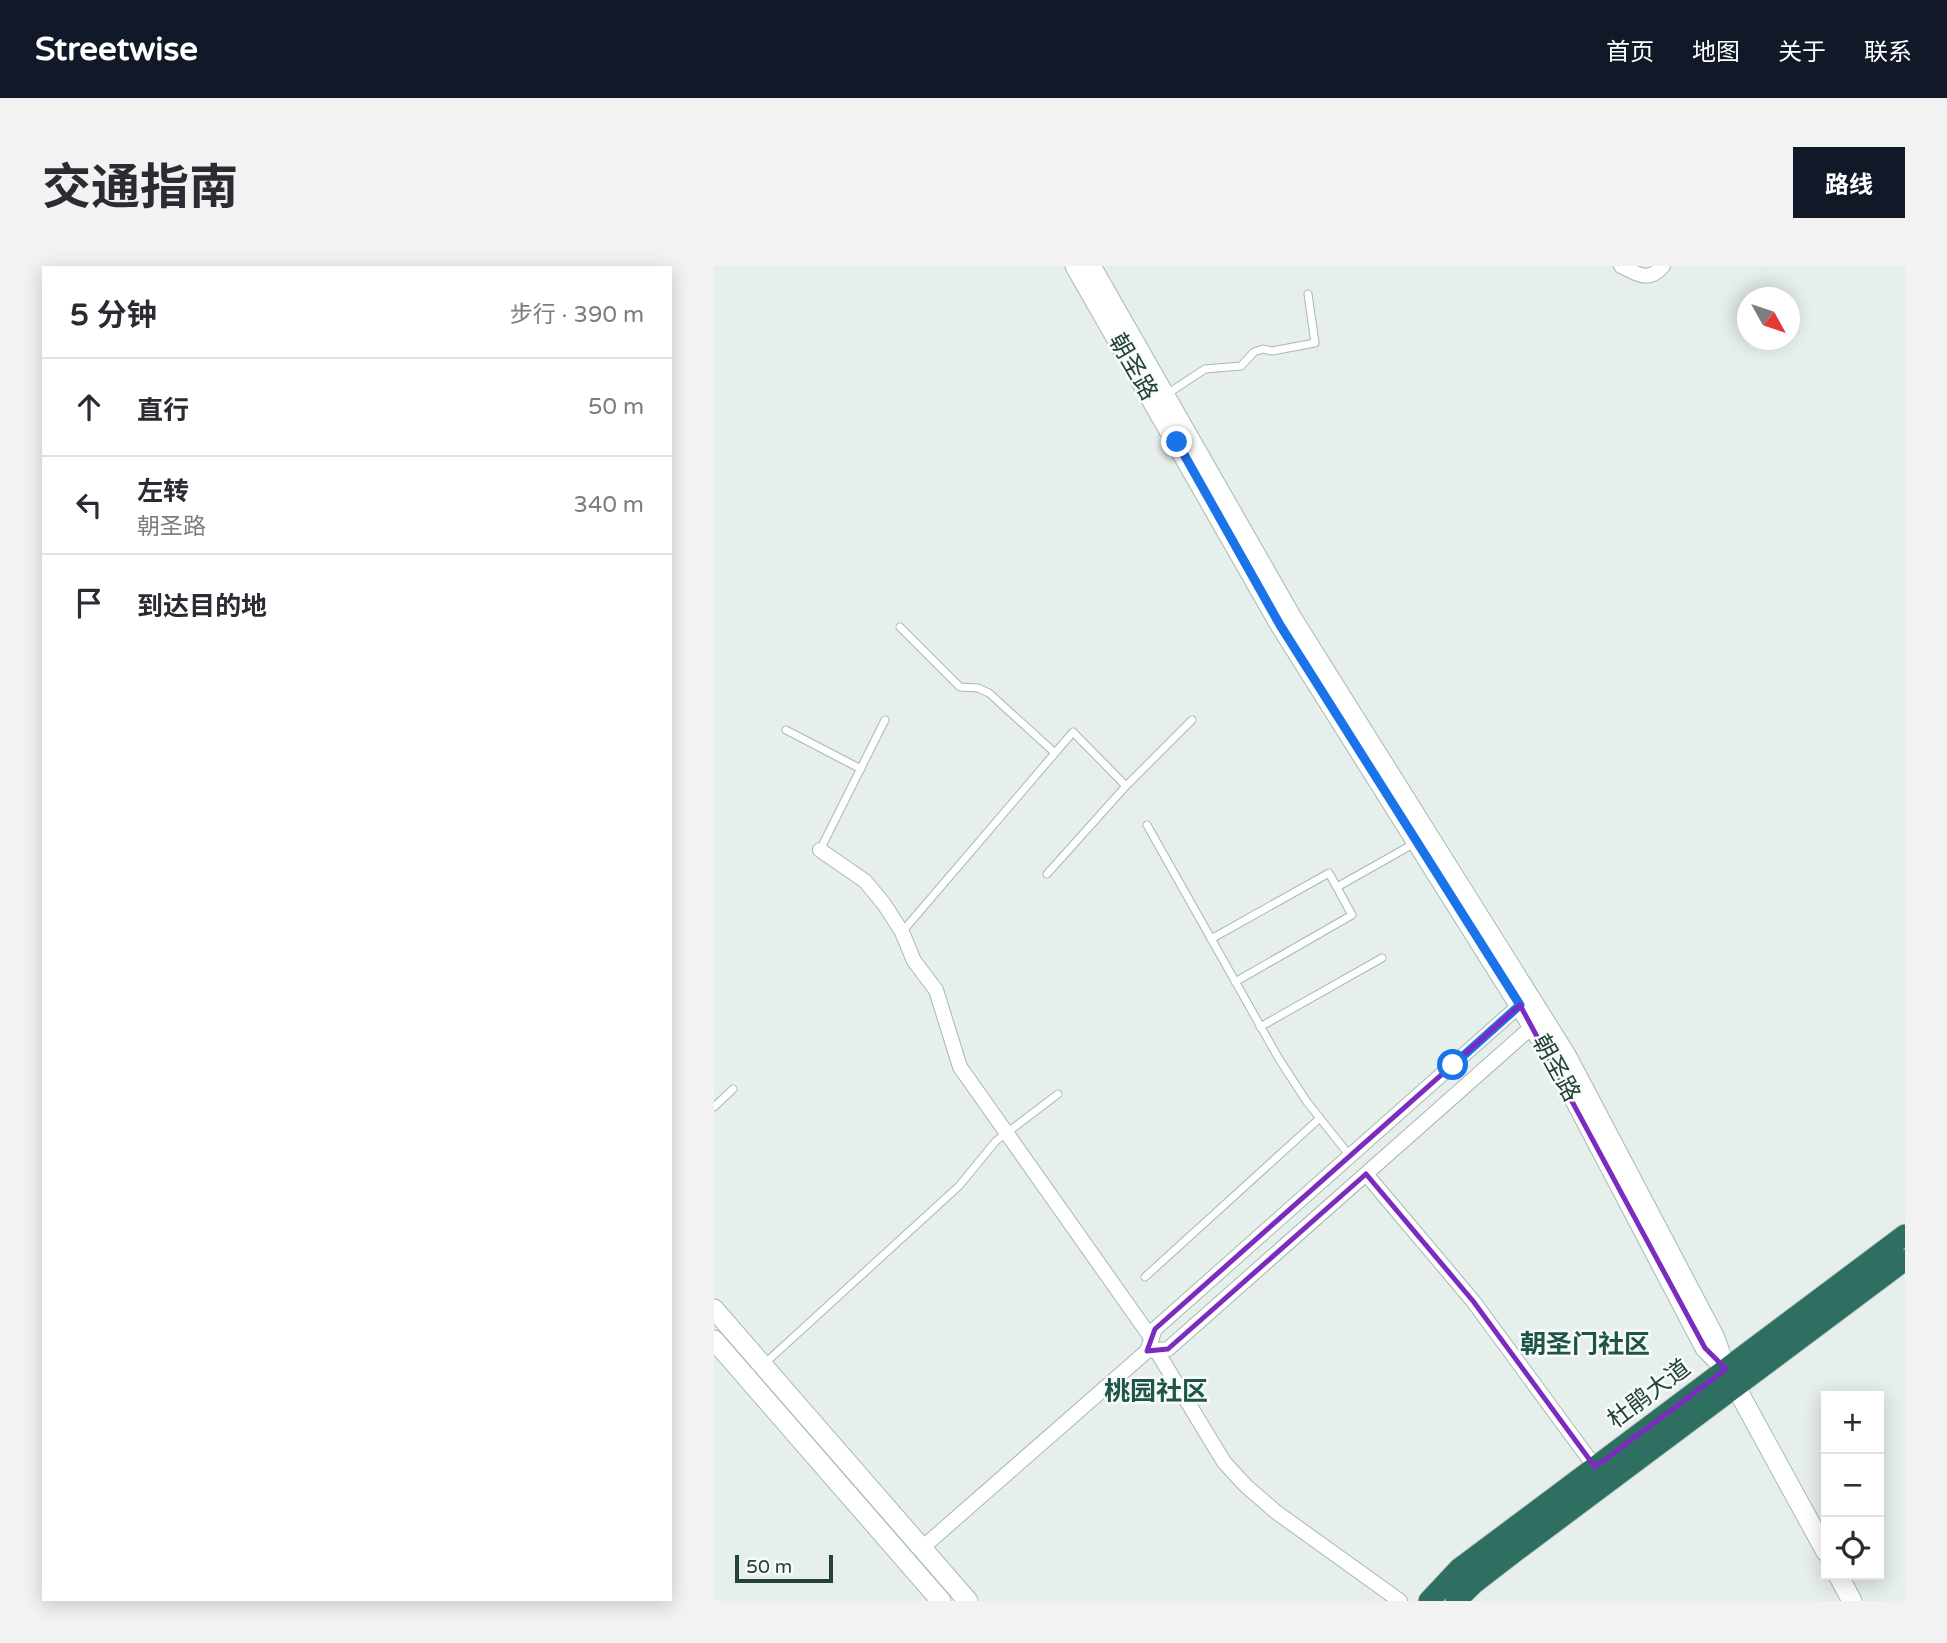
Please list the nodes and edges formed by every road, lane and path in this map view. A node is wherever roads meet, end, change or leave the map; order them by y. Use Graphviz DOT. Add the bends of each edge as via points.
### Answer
graph roads {
  1 [pos="1075,266"];
  2 [pos="1091,266"];
  3 [pos="1621,266"];
  4 [pos="1663,266"];
  5 [pos="1308,294"];
  6 [pos="1166,395"];
  7 [pos="900,627"];
  8 [pos="885,720"];
  9 [pos="1192,720"];
  10 [pos="786,730"];
  11 [pos="1055,753"];
  12 [pos="861,769"];
  13 [pos="1126,786"];
  14 [pos="1147,825"];
  15 [pos="1416,842"];
  16 [pos="820,850"];
  17 [pos="1047,874"];
  18 [pos="1337,887"];
  19 [pos="902,932"];
  20 [pos="1211,939"];
  21 [pos="1382,958"];
  22 [pos="1235,982"];
  23 [pos="1520,1005"];
  24 [pos="1532,1026"];
  25 [pos="1261,1027"];
  26 [pos="733,1089"];
  27 [pos="1058,1094"];
  28 [pos="714,1107"];
  29 [pos="1320,1118"];
  30 [pos="1007,1132"];
  31 [pos="1350,1156"];
  32 [pos="1366,1174"];
  33 [pos="1905,1235"];
  34 [pos="1905,1260"];
  35 [pos="1145,1277"];
  36 [pos="714,1309"];
  37 [pos="714,1340"];
  38 [pos="1152,1347"];
  39 [pos="764,1365"];
  40 [pos="1731,1378"];
  41 [pos="1595,1467"];
  42 [pos="1821,1543"];
  43 [pos="922,1548"];
  44 [pos="1842,1580"];
  45 [pos="941,1601"];
  46 [pos="968,1601"];
  47 [pos="1400,1601"];
  48 [pos="1429,1601"];
  49 [pos="1456,1601"];
  50 [pos="1852,1601"];
  1 -- 15 [label="main road, 朝圣路" via="1280,625"];
  2 -- 6 [label="main road, 朝圣路"];
  3 -- 4 [label="street" via="1648,276"];
  5 -- 6 [label="lane" via="1315,343 1263,349 1241,366 1205,369"];
  6 -- 40 [label="main road, 朝圣路" via="1292,618 1566,1055 1716,1338"];
  7 -- 11 [label="lane" via="960,687 989,693"];
  8 -- 12 [label="lane"];
  9 -- 13 [label="lane"];
  10 -- 12 [label="lane"];
  11 -- 13 [label="lane" via="1073,732"];
  11 -- 19 [label="lane"];
  12 -- 16 [label="lane"];
  13 -- 17 [label="lane"];
  14 -- 20 [label="lane"];
  15 -- 18 [label="lane"];
  15 -- 23 [label="main road, 朝圣路"];
  16 -- 19 [label="street" via="865,881"];
  18 -- 20 [label="lane" via="1329,873"];
  18 -- 22 [label="lane" via="1352,915"];
  19 -- 30 [label="street" via="914,961 939,997 960,1067"];
  20 -- 22 [label="lane"];
  21 -- 25 [label="lane"];
  22 -- 25 [label="lane"];
  23 -- 24 [label="main road, 朝圣路"];
  23 -- 31 [label="street"];
  24 -- 32 [label="street"];
  24 -- 40 [label="main road, 朝圣路" via="1705,1348"];
  25 -- 29 [label="lane"];
  26 -- 28 [label="lane"];
  27 -- 30 [label="lane"];
  29 -- 31 [label="lane"];
  29 -- 35 [label="lane"];
  30 -- 38 [label="street"];
  30 -- 39 [label="lane" via="960,1186"];
  31 -- 38 [label="street" via="1155,1329"];
  32 -- 38 [label="street" via="1168,1349"];
  32 -- 41 [label="street" via="1472,1301"];
  33 -- 40 [label="highway, 杜鹃大道"];
  34 -- 40 [label="highway, 杜鹃大道"];
  36 -- 39 [label="main road"];
  37 -- 45 [label="main road"];
  38 -- 43 [label="street"];
  38 -- 47 [label="street" via="1224,1462 1245,1485"];
  39 -- 43 [label="main road"];
  40 -- 41 [label="highway, 杜鹃大道"];
  40 -- 42 [label="main road, 朝圣路"];
  40 -- 49 [label="highway, 杜鹃大道"];
  41 -- 48 [label="highway, 杜鹃大道" via="1459,1569"];
  43 -- 46 [label="main road"];
  44 -- 50 [label="main road"];
}
